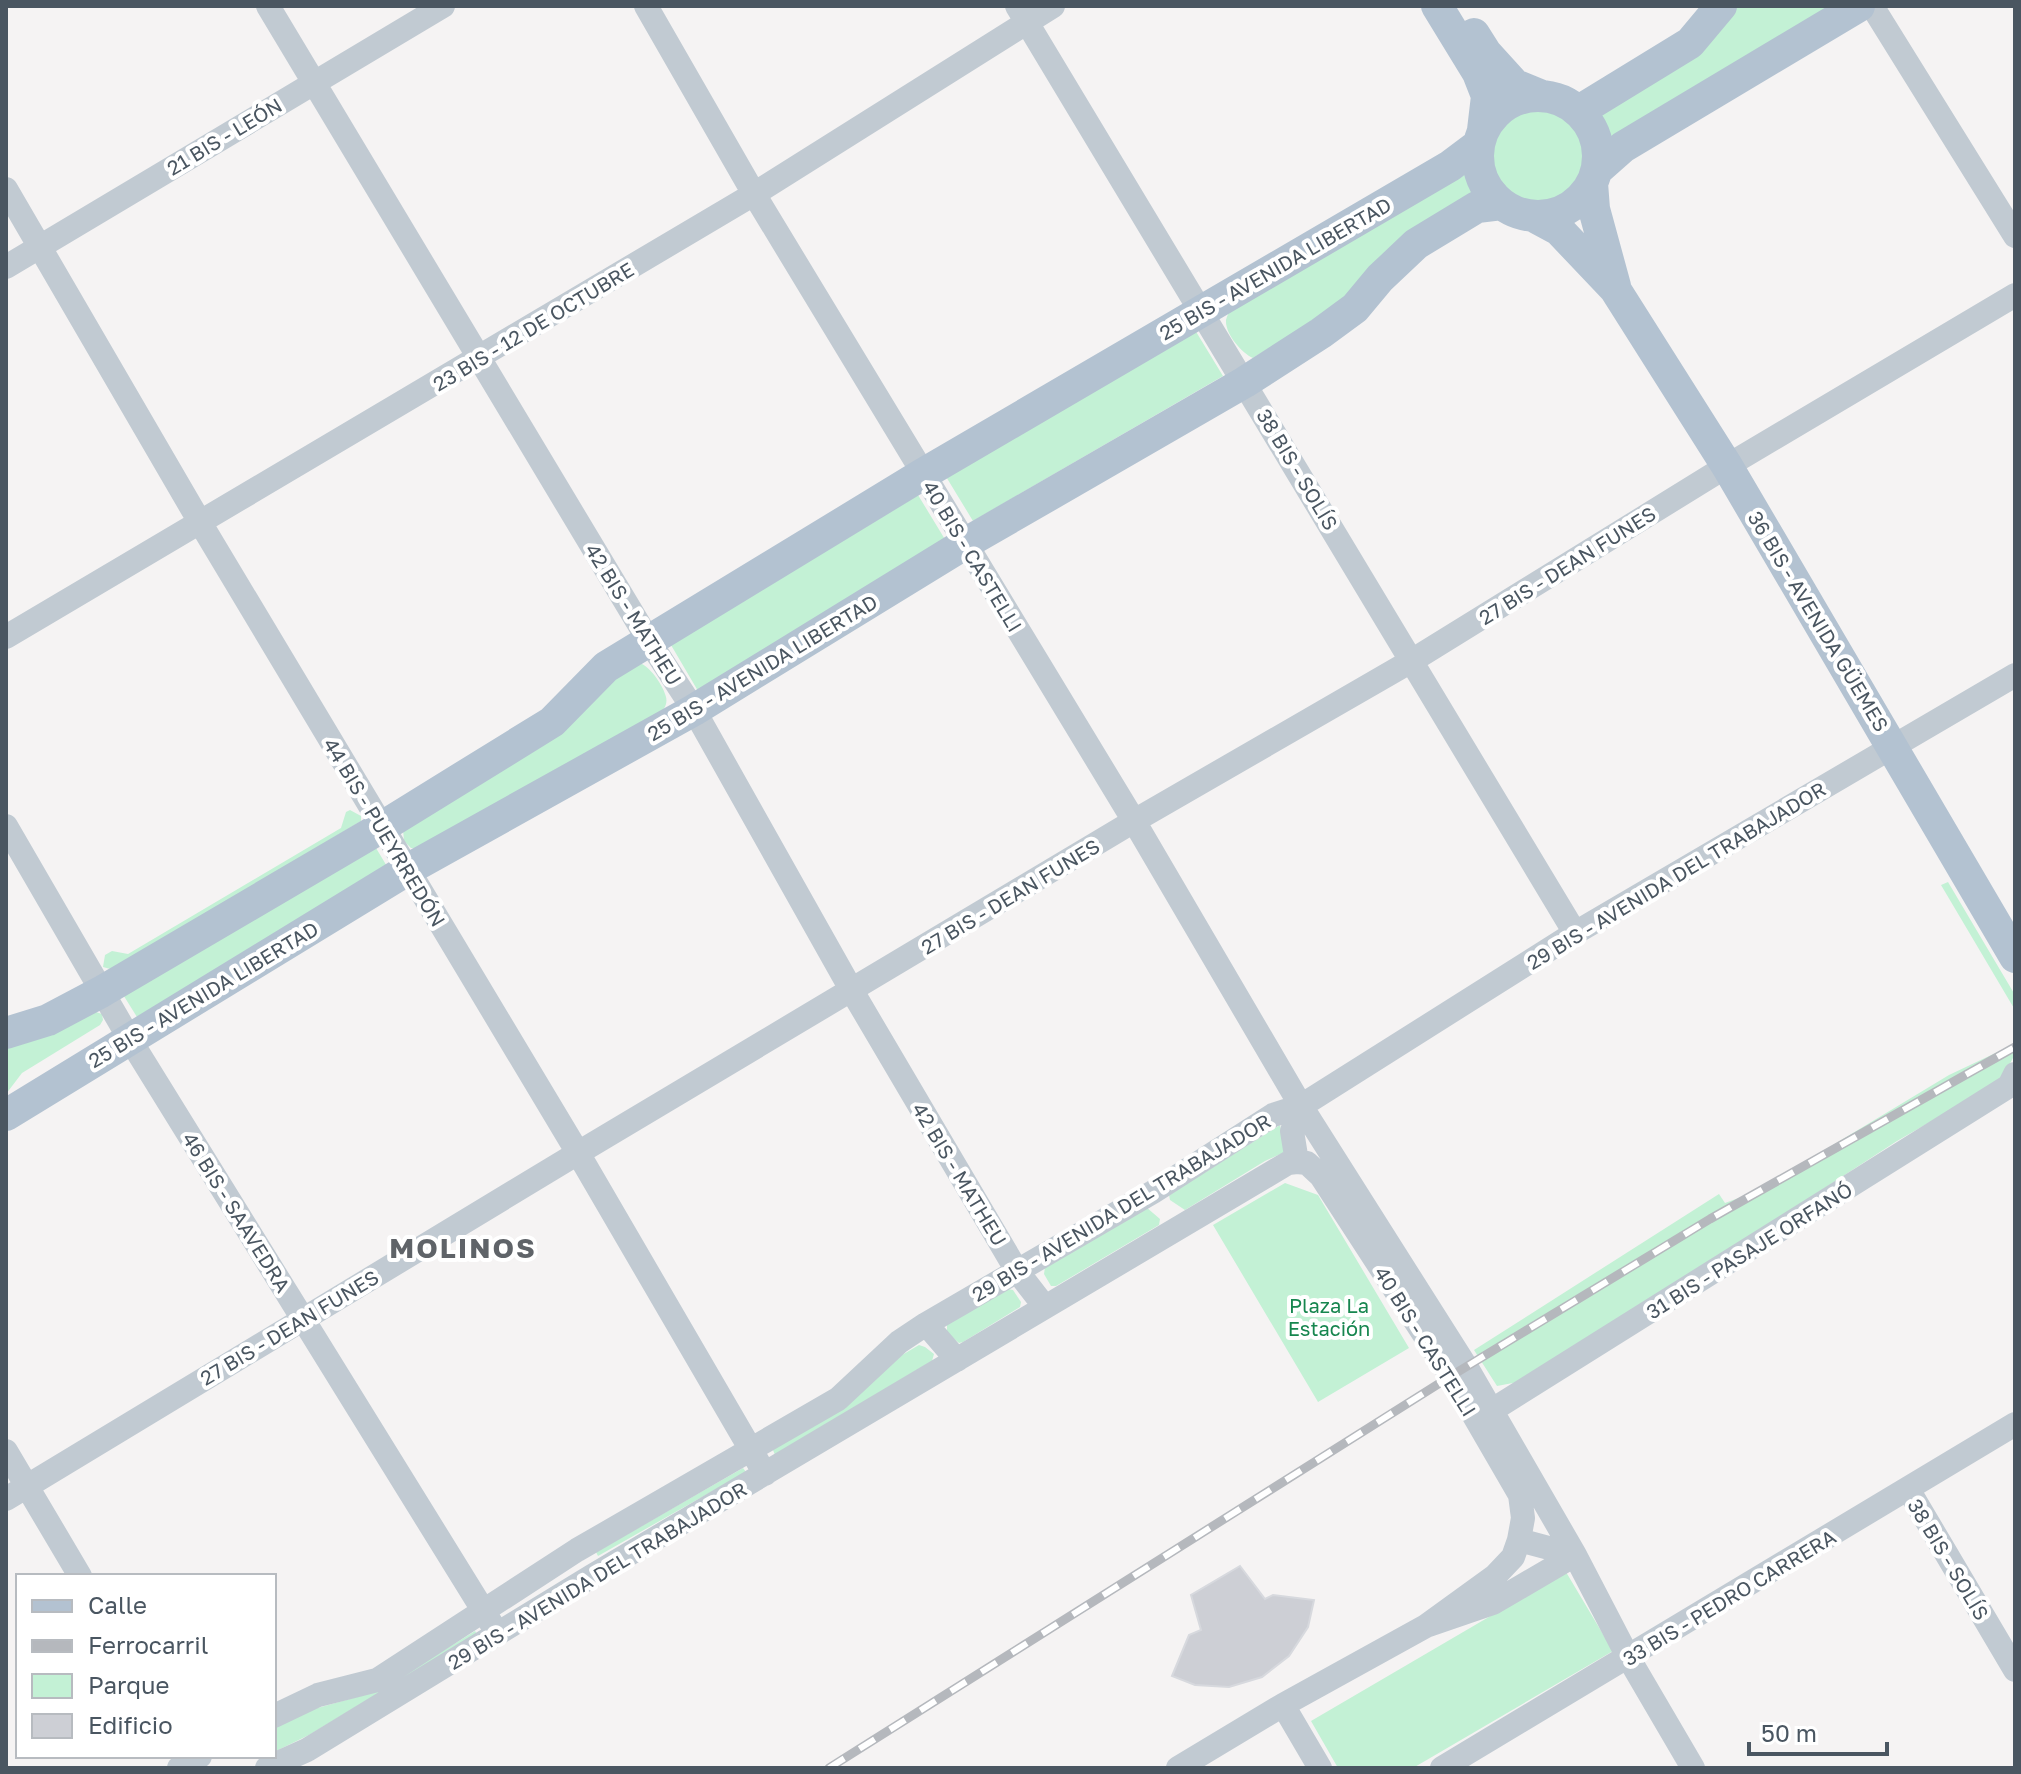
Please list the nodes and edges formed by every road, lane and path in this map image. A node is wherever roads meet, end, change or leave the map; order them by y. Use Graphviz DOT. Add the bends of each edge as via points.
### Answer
graph roads {
  1 [pos="268,6"];
  2 [pos="443,6"];
  3 [pos="646,6"];
  4 [pos="1053,6"];
  5 [pos="1437,6"];
  6 [pos="1457,6"];
  7 [pos="1721,6"];
  8 [pos="1859,6"];
  9 [pos="1872,6"];
  10 [pos="1022,14"];
  11 [pos="314,82"];
  12 [pos="1540,95"];
  13 [pos="1579,111"];
  14 [pos="1481,138"];
  15 [pos="1595,176"];
  16 [pos="6,189"];
  17 [pos="754,194"];
  18 [pos="1502,204"];
  19 [pos="1533,216"];
  20 [pos="2015,236"];
  21 [pos="40,248"];
  22 [pos="6,267"];
  23 [pos="1615,289"];
  24 [pos="2015,295"];
  25 [pos="1202,311"];
  26 [pos="480,358"];
  27 [pos="1245,382"];
  28 [pos="1727,466"];
  29 [pos="923,474"];
  30 [pos="201,524"];
  31 [pos="966,543"];
  32 [pos="6,637"];
  33 [pos="649,641"];
  34 [pos="1413,660"];
  35 [pos="2015,675"];
  36 [pos="694,710"];
  37 [pos="1893,746"];
  38 [pos="1134,821"];
  39 [pos="6,826"];
  40 [pos="382,827"];
  41 [pos="407,870"];
  42 [pos="1575,933"];
  43 [pos="2015,957"];
  44 [pos="852,991"];
  45 [pos="101,992"];
  46 [pos="124,1029"];
  47 [pos="6,1033"];
  48 [pos="2015,1074"];
  49 [pos="1301,1106"];
  50 [pos="6,1115"];
  51 [pos="578,1153"];
  52 [pos="1297,1162"];
  53 [pos="1153,1192"];
  54 [pos="1180,1226"];
  55 [pos="1017,1271"];
  56 [pos="1045,1307"];
  57 [pos="1420,1310"];
  58 [pos="303,1319"];
  59 [pos="926,1324"];
  60 [pos="957,1360"];
  61 [pos="1484,1416"];
  62 [pos="2015,1424"];
  63 [pos="753,1449"];
  64 [pos="6,1451"];
  65 [pos="765,1474"];
  66 [pos="1908,1489"];
  67 [pos="16,1493"];
  68 [pos="1519,1540"];
  69 [pos="577,1550"];
  70 [pos="1575,1555"];
  71 [pos="78,1574"];
  72 [pos="592,1576"];
  73 [pos="483,1613"];
  74 [pos="1426,1626"];
  75 [pos="499,1635"];
  76 [pos="1628,1657"];
  77 [pos="2015,1670"];
  78 [pos="1283,1705"];
  79 [pos="276,1715"];
  80 [pos="267,1768"];
  81 [pos="1178,1768"];
  82 [pos="1320,1768"];
  83 [pos="1442,1768"];
  84 [pos="1693,1768"];
  1 -- 11 [label="street, 42 BIS - MATHEU"];
  2 -- 11 [label="street, 21 BIS - LEÓN"];
  3 -- 17 [label="street, 40 BIS - CASTELLI"];
  4 -- 10 [label="street, 23 BIS - 12 DE OCTUBRE"];
  5 -- 14 [label="main road" via="1487,96"];
  6 -- 12 [label="main road" via="1486,53 1515,85"];
  7 -- 13 [label="main road" via="1690,43"];
  8 -- 15 [label="main road" via="1623,147"];
  9 -- 20 [label="street"];
  10 -- 17 [label="street, 23 BIS - 12 DE OCTUBRE"];
  10 -- 25 [label="street, 38 BIS - SOLÍS"];
  11 -- 21 [label="street, 21 BIS - LEÓN"];
  11 -- 26 [label="street, 42 BIS - MATHEU"];
  12 -- 13 [label="main road"];
  12 -- 14 [label="main road" via="1512,101 1490,118"];
  13 -- 15 [label="main road" via="1597,141"];
  14 -- 18 [label="main road" via="1482,179"];
  14 -- 25 [label="main road, 25 BIS - AVENIDA LIBERTAD" via="1450,166"];
  15 -- 19 [label="main road" via="1567,209"];
  15 -- 23 [label="main road, 36 BIS - AVENIDA GÜEMES" via="1594,209"];
  16 -- 21 [label="street, 44 BIS - PUEYRREDÓN"];
  17 -- 26 [label="street, 23 BIS - 12 DE OCTUBRE"];
  17 -- 29 [label="street, 40 BIS - CASTELLI"];
  18 -- 19 [label="main road"];
  18 -- 27 [label="main road, 25 BIS - AVENIDA LIBERTAD" via="1477,207 1416,244 1355,308"];
  19 -- 23 [label="main road, 36 BIS - AVENIDA GÜEMES" via="1559,230"];
  21 -- 22 [label="street, 21 BIS - LEÓN"];
  21 -- 30 [label="street, 44 BIS - PUEYRREDÓN"];
  23 -- 28 [label="main road, 36 BIS - AVENIDA GÜEMES"];
  24 -- 28 [label="street, 27 BIS - DEAN FUNES"];
  25 -- 27 [label="street, 38 BIS - SOLÍS"];
  25 -- 29 [label="main road, 25 BIS - AVENIDA LIBERTAD"];
  26 -- 30 [label="street, 23 BIS - 12 DE OCTUBRE"];
  26 -- 33 [label="street, 42 BIS - MATHEU"];
  27 -- 31 [label="main road, 25 BIS - AVENIDA LIBERTAD"];
  27 -- 34 [label="street, 38 BIS - SOLÍS"];
  28 -- 34 [label="street, 27 BIS - DEAN FUNES"];
  28 -- 37 [label="main road, 36 BIS - AVENIDA GÜEMES"];
  29 -- 31 [label="street, 40 BIS - CASTELLI"];
  29 -- 33 [label="main road, 25 BIS - AVENIDA LIBERTAD"];
  30 -- 32 [label="street, 23 BIS - 12 DE OCTUBRE"];
  30 -- 40 [label="street, 44 BIS - PUEYRREDÓN"];
  31 -- 36 [label="main road, 25 BIS - AVENIDA LIBERTAD"];
  31 -- 38 [label="street, 40 BIS - CASTELLI"];
  33 -- 36 [label="street, 42 BIS - MATHEU"];
  33 -- 40 [label="main road, 25 BIS - AVENIDA LIBERTAD" via="606,667 552,722"];
  34 -- 38 [label="street, 27 BIS - DEAN FUNES"];
  34 -- 42 [label="street, 38 BIS - SOLÍS"];
  35 -- 37 [label="street, 29 BIS - AVENIDA DEL TRABAJADOR"];
  36 -- 41 [label="main road, 25 BIS - AVENIDA LIBERTAD"];
  36 -- 44 [label="street, 42 BIS - MATHEU"];
  37 -- 42 [label="street, 29 BIS - AVENIDA DEL TRABAJADOR"];
  37 -- 43 [label="main road, 36 BIS - AVENIDA GÜEMES"];
  38 -- 44 [label="street, 27 BIS - DEAN FUNES"];
  38 -- 49 [label="street, 40 BIS - CASTELLI"];
  39 -- 45 [label="street, 46 BIS - SAAVEDRA"];
  40 -- 41 [label="street, 44 BIS - PUEYRREDÓN"];
  40 -- 45 [label="main road, 25 BIS - AVENIDA LIBERTAD"];
  41 -- 46 [label="main road, 25 BIS - AVENIDA LIBERTAD"];
  41 -- 51 [label="street, 44 BIS - PUEYRREDÓN"];
  42 -- 49 [label="street, 29 BIS - AVENIDA DEL TRABAJADOR"];
  44 -- 51 [label="street, 27 BIS - DEAN FUNES"];
  44 -- 55 [label="street, 42 BIS - MATHEU"];
  45 -- 46 [label="street, 46 BIS - SAAVEDRA"];
  45 -- 47 [label="main road, 25 BIS - AVENIDA LIBERTAD" via="48,1020"];
  46 -- 50 [label="main road, 25 BIS - AVENIDA LIBERTAD"];
  46 -- 58 [label="street, 46 BIS - SAAVEDRA"];
  48 -- 61 [label="street, 31 BIS - PASAJE ORFANÓ" via="2009,1086"];
  49 -- 52 [label="street" via="1292,1131"];
  49 -- 53 [label="street, 29 BIS - AVENIDA DEL TRABAJADOR" via="1273,1115"];
  49 -- 57 [label="street, 40 BIS - CASTELLI"];
  51 -- 58 [label="street, 27 BIS - DEAN FUNES"];
  51 -- 63 [label="street, 44 BIS - PUEYRREDÓN"];
  52 -- 54 [label="street, 29 BIS - AVENIDA DEL TRABAJADOR"];
  52 -- 57 [label="street, 40 BIS - CASTELLI" via="1307,1163 1321,1176"];
  53 -- 54 [label="street"];
  53 -- 55 [label="street, 29 BIS - AVENIDA DEL TRABAJADOR"];
  54 -- 56 [label="street, 29 BIS - AVENIDA DEL TRABAJADOR"];
  55 -- 56 [label="street, 42 BIS - MATHEU"];
  55 -- 59 [label="street, 29 BIS - AVENIDA DEL TRABAJADOR"];
  56 -- 60 [label="street, 29 BIS - AVENIDA DEL TRABAJADOR"];
  57 -- 61 [label="street, 40 BIS - CASTELLI"];
  58 -- 67 [label="street, 27 BIS - DEAN FUNES"];
  58 -- 73 [label="street, 46 BIS - SAAVEDRA"];
  59 -- 60 [label="street"];
  59 -- 63 [label="street, 29 BIS - AVENIDA DEL TRABAJADOR" via="838,1399"];
  60 -- 65 [label="street, 29 BIS - AVENIDA DEL TRABAJADOR"];
  61 -- 68 [label="street, 40 BIS - CASTELLI" via="1520,1495"];
  61 -- 70 [label="street, 40 BIS - CASTELLI"];
  62 -- 66 [label="street, 33 BIS - PEDRO CARRERA"];
  63 -- 65 [label="street, 44 BIS - PUEYRREDÓN"];
  63 -- 69 [label="street, 29 BIS - AVENIDA DEL TRABAJADOR"];
  64 -- 67 [label="street"];
  65 -- 72 [label="street, 29 BIS - AVENIDA DEL TRABAJADOR"];
  66 -- 76 [label="street, 33 BIS - PEDRO CARRERA"];
  66 -- 77 [label="street, 38 BIS - SOLÍS"];
  67 -- 71 [label="street"];
  68 -- 70 [label="street"];
  68 -- 74 [label="street" via="1513,1557 1495,1576"];
  69 -- 72 [label="street"];
  69 -- 73 [label="street, 29 BIS - AVENIDA DEL TRABAJADOR"];
  70 -- 74 [label="street" via="1493,1603"];
  70 -- 76 [label="street, 40 BIS - CASTELLI"];
  72 -- 75 [label="street, 29 BIS - AVENIDA DEL TRABAJADOR"];
  73 -- 75 [label="street, 46 BIS - SAAVEDRA"];
  73 -- 79 [label="street, 29 BIS - AVENIDA DEL TRABAJADOR" via="377,1680 318,1695"];
  74 -- 78 [label="street"];
  75 -- 80 [label="street, 29 BIS - AVENIDA DEL TRABAJADOR" via="307,1750"];
  76 -- 83 [label="street, 33 BIS - PEDRO CARRERA"];
  76 -- 84 [label="street, 40 BIS - CASTELLI"];
  78 -- 81 [label="street"];
  78 -- 82 [label="street"];
}
